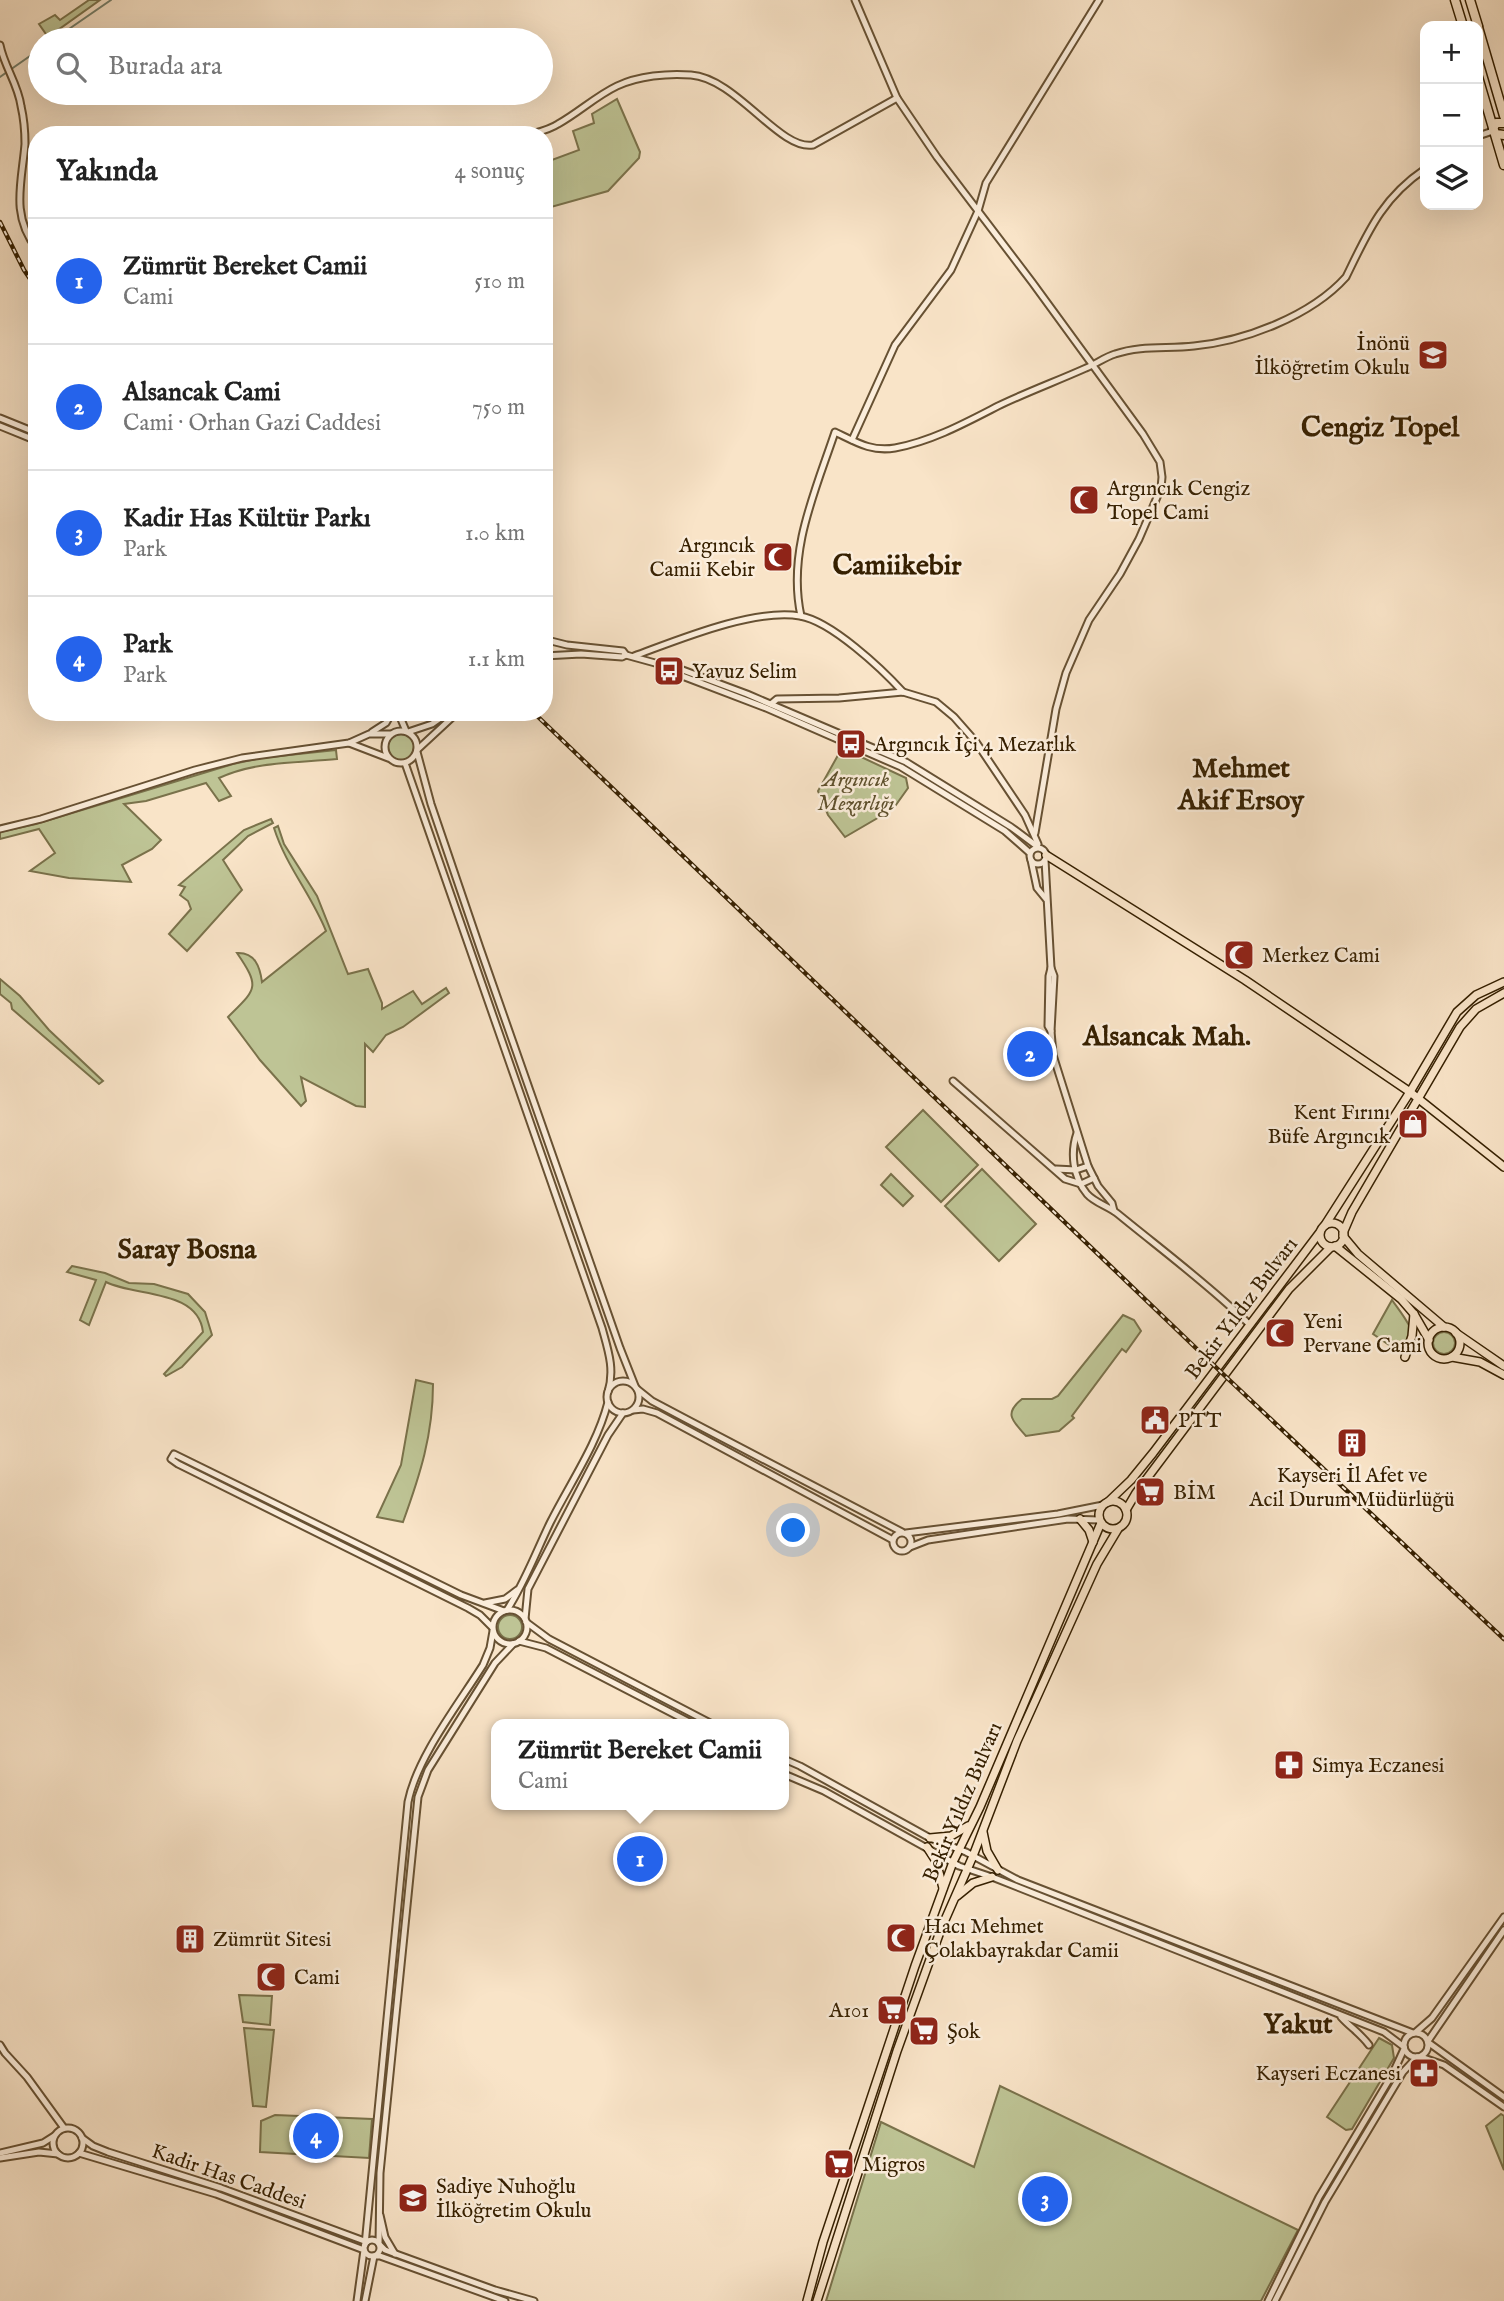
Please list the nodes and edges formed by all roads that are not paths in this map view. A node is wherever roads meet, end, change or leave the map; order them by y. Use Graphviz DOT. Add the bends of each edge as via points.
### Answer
graph roads {
  1 [pos="855,0"];
  2 [pos="1099,0"];
  3 [pos="1455,0"];
  4 [pos="1470,0"];
  5 [pos="1461,21"];
  6 [pos="1476,21"];
  7 [pos="0,44"];
  8 [pos="1483,44"];
  9 [pos="1480,84"];
  10 [pos="897,98"];
  11 [pos="1504,116"];
  12 [pos="1504,122"];
  13 [pos="553,127"];
  14 [pos="1493,131"];
  15 [pos="1483,134"];
  16 [pos="1504,135"];
  17 [pos="1504,165"];
  18 [pos="1420,173"];
  19 [pos="978,211"];
  20 [pos="28,234"];
  21 [pos="1093,365"];
  22 [pos="0,418"];
  23 [pos="0,426"];
  24 [pos="28,429"];
  25 [pos="28,437"];
  26 [pos="852,440"];
  27 [pos="801,616"];
  28 [pos="553,642"];
  29 [pos="630,655"];
  30 [pos="553,656"];
  31 [pos="666,666"];
  32 [pos="903,692"];
  33 [pos="771,704"];
  34 [pos="387,721"];
  35 [pos="390,721"];
  36 [pos="402,721"];
  37 [pos="436,721"];
  38 [pos="449,721"];
  39 [pos="407,731"];
  40 [pos="369,734"];
  41 [pos="391,734"];
  42 [pos="349,743"];
  43 [pos="417,751"];
  44 [pos="390,759"];
  45 [pos="405,763"];
  46 [pos="0,829"];
  47 [pos="1035,834"];
  48 [pos="1038,847"];
  49 [pos="1031,857"];
  50 [pos="1046,858"];
  51 [pos="1047,901"];
  52 [pos="1504,982"];
  53 [pos="1504,993"];
  54 [pos="953,1081"];
  55 [pos="1410,1092"];
  56 [pos="1418,1098"];
  57 [pos="1077,1133"];
  58 [pos="1504,1167"];
  59 [pos="1056,1169"];
  60 [pos="1091,1172"];
  61 [pos="1076,1173"];
  62 [pos="1080,1184"];
  63 [pos="1114,1211"];
  64 [pos="1323,1228"];
  65 [pos="1343,1234"];
  66 [pos="1333,1247"];
  67 [pos="1414,1314"];
  68 [pos="1249,1324"];
  69 [pos="1444,1327"];
  70 [pos="1456,1333"];
  71 [pos="1429,1340"];
  72 [pos="1405,1357"];
  73 [pos="1451,1357"];
  74 [pos="1504,1366"];
  75 [pos="1504,1375"];
  76 [pos="636,1387"];
  77 [pos="608,1392"];
  78 [pos="608,1402"];
  79 [pos="633,1410"];
  80 [pos="623,1413"];
  81 [pos="1106,1503"];
  82 [pos="1126,1510"];
  83 [pos="1080,1519"];
  84 [pos="1100,1521"];
  85 [pos="1118,1529"];
  86 [pos="904,1533"];
  87 [pos="893,1540"];
  88 [pos="1093,1543"];
  89 [pos="910,1547"];
  90 [pos="520,1588"];
  91 [pos="481,1603"];
  92 [pos="505,1610"];
  93 [pos="526,1620"];
  94 [pos="493,1629"];
  95 [pos="516,1642"];
  96 [pos="683,1719"];
  97 [pos="702,1719"];
  98 [pos="791,1762"];
  99 [pos="789,1765"];
  100 [pos="800,1766"];
  101 [pos="789,1777"];
  102 [pos="793,1779"];
  103 [pos="971,1824"];
  104 [pos="983,1831"];
  105 [pos="930,1838"];
  106 [pos="927,1847"];
  107 [pos="959,1849"];
  108 [pos="973,1856"];
  109 [pos="953,1862"];
  110 [pos="968,1869"];
  111 [pos="995,1873"];
  112 [pos="943,1893"];
  113 [pos="956,1896"];
  114 [pos="1504,1915"];
  115 [pos="1504,1932"];
  116 [pos="1339,2014"];
  117 [pos="1414,2033"];
  118 [pos="1428,2042"];
  119 [pos="0,2045"];
  120 [pos="1369,2045"];
  121 [pos="1404,2048"];
  122 [pos="1419,2057"];
  123 [pos="1504,2096"];
  124 [pos="1504,2107"];
  125 [pos="64,2128"];
  126 [pos="54,2136"];
  127 [pos="82,2138"];
  128 [pos="0,2153"];
  129 [pos="79,2153"];
  130 [pos="58,2154"];
  131 [pos="0,2158"];
  132 [pos="378,2201"];
  133 [pos="379,2244"];
  134 [pos="366,2245"];
  135 [pos="385,2254"];
  136 [pos="395,2254"];
  137 [pos="374,2256"];
  138 [pos="357,2301"];
  139 [pos="365,2301"];
  140 [pos="505,2301"];
  141 [pos="534,2301"];
  142 [pos="807,2301"];
  143 [pos="817,2301"];
  144 [pos="1268,2301"];
  145 [pos="1275,2301"];
  1 -- 10 [label="street"];
  2 -- 19 [label="street" via="986,183"];
  3 -- 5 [label="highway"];
  4 -- 6 [label="highway"];
  7 -- 20 [label="street" via="21,104 24,132 19,204"];
  8 -- 11 [label="highway"];
  9 -- 14 [label="highway"];
  10 -- 13 [label="street" via="805,146 710,80 684,75 642,78 610,90"];
  10 -- 19 [label="street"];
  12 -- 14 [label="highway" via="1496,123"];
  14 -- 15 [label="street"];
  14 -- 16 [label="highway"];
  14 -- 17 [label="highway"];
  18 -- 21 [label="street" via="1385,204 1346,277 1308,308 1228,340 1139,348"];
  19 -- 21 [label="street"];
  19 -- 26 [label="street" via="951,270 895,345"];
  21 -- 26 [label="street" via="916,443 878,449"];
  21 -- 47 [label="street" via="1156,453 1162,483 1139,539 1089,620 1066,673"];
  22 -- 24 [label="street"];
  23 -- 25 [label="street"];
  26 -- 27 [label="street" via="835,432 802,533 796,579"];
  27 -- 29 [label="street" via="733,623"];
  27 -- 32 [label="street" via="856,649"];
  28 -- 29 [label="street"];
  29 -- 30 [label="street"];
  29 -- 31 [label="street"];
  31 -- 33 [label="street"];
  31 -- 49 [label="street" via="901,767 1005,831"];
  32 -- 33 [label="street" via="777,699"];
  32 -- 47 [label="street" via="936,702 961,724"];
  33 -- 48 [label="street" via="906,762"];
  34 -- 40 [label="street"];
  35 -- 41 [label="street"];
  36 -- 39 [label="street"];
  37 -- 39 [label="street"];
  38 -- 43 [label="street"];
  39 -- 41 [label="street"];
  39 -- 43 [label="street" via="416,740"];
  40 -- 41 [label="street"];
  40 -- 42 [label="street"];
  41 -- 44 [label="street" via="385,747"];
  42 -- 44 [label="street"];
  42 -- 46 [label="street" via="206,767"];
  43 -- 45 [label="street"];
  43 -- 76 [label="street" via="480,948"];
  44 -- 45 [label="street"];
  45 -- 77 [label="street" via="602,1328 611,1365"];
  47 -- 48 [label="street"];
  48 -- 49 [label="street"];
  48 -- 50 [label="street"];
  49 -- 50 [label="street" via="1037,864"];
  49 -- 51 [label="street" via="1037,888"];
  50 -- 51 [label="street"];
  50 -- 55 [label="main road" via="1245,980"];
  51 -- 57 [label="street" via="1054,976 1053,1055"];
  52 -- 55 [label="main road, Bekir Yıldız Bulvarı" via="1476,995 1457,1012"];
  53 -- 56 [label="main road" via="1467,1017"];
  54 -- 59 [label="street"];
  55 -- 56 [label="main road"];
  55 -- 64 [label="main road, Bekir Yıldız Bulvarı"];
  56 -- 58 [label="main road"];
  56 -- 65 [label="main road"];
  57 -- 60 [label="street"];
  57 -- 61 [label="street" via="1072,1147"];
  59 -- 61 [label="street"];
  59 -- 62 [label="street"];
  60 -- 61 [label="street"];
  60 -- 62 [label="street"];
  60 -- 63 [label="street"];
  61 -- 62 [label="street"];
  62 -- 63 [label="street" via="1092,1198"];
  63 -- 68 [label="street"];
  64 -- 65 [label="main road" via="1336,1224"];
  64 -- 66 [label="main road" via="1322,1242"];
  64 -- 68 [label="main road, Bekir Yıldız Bulvarı"];
  65 -- 66 [label="main road"];
  65 -- 69 [label="main road" via="1357,1254"];
  66 -- 67 [label="main road"];
  66 -- 82 [label="main road, Bekir Yıldız Bulvarı" via="1289,1289"];
  67 -- 71 [label="main road"];
  67 -- 72 [label="main road"];
  68 -- 81 [label="main road, Bekir Yıldız Bulvarı" via="1153,1453"];
  69 -- 70 [label="main road"];
  69 -- 71 [label="main road" via="1434,1331"];
  70 -- 73 [label="main road" via="1459,1346"];
  70 -- 74 [label="main road"];
  71 -- 73 [label="main road" via="1434,1356"];
  73 -- 75 [label="main road" via="1480,1362"];
  76 -- 77 [label="street" via="620,1381"];
  76 -- 79 [label="street" via="639,1402"];
  76 -- 86 [label="street" via="652,1401"];
  77 -- 78 [label="street"];
  78 -- 80 [label="street"];
  78 -- 90 [label="street" via="587,1456"];
  79 -- 80 [label="street"];
  79 -- 87 [label="street" via="657,1413"];
  80 -- 93 [label="street" via="528,1588"];
  81 -- 82 [label="main road" via="1118,1502"];
  81 -- 84 [label="main road"];
  81 -- 86 [label="street" via="1058,1514"];
  82 -- 85 [label="main road" via="1126,1520"];
  83 -- 84 [label="street"];
  83 -- 88 [label="main road"];
  83 -- 89 [label="street" via="928,1540"];
  84 -- 85 [label="main road" via="1108,1529"];
  84 -- 88 [label="main road, Bekir Yıldız Bulvarı"];
  85 -- 104 [label="main road, Bekir Yıldız Bulvarı" via="1092,1574 1017,1741"];
  86 -- 87 [label="street"];
  86 -- 89 [label="street" via="911,1538"];
  87 -- 89 [label="street" via="898,1550"];
  88 -- 103 [label="main road, Bekir Yıldız Bulvarı"];
  90 -- 91 [label="street" via="505,1599"];
  90 -- 92 [label="street"];
  91 -- 92 [label="street"];
  91 -- 94 [label="street" via="174,1454 172,1459 178,1464 468,1608"];
  92 -- 93 [label="street" via="517,1611"];
  92 -- 94 [label="street" via="495,1618"];
  93 -- 95 [label="street" via="526,1633"];
  93 -- 97 [label="street" via="549,1639"];
  94 -- 95 [label="street" via="502,1642"];
  94 -- 134 [label="street" via="483,1665 424,1761 408,1802"];
  95 -- 96 [label="street" via="546,1648"];
  95 -- 132 [label="street" via="495,1662 428,1769 418,1797"];
  98 -- 99 [label="street"];
  98 -- 100 [label="street"];
  100 -- 102 [label="street"];
  100 -- 105 [label="street"];
  101 -- 102 [label="street"];
  102 -- 106 [label="street"];
  103 -- 105 [label="main road" via="951,1836"];
  103 -- 107 [label="main road, Bekir Yıldız Bulvarı"];
  104 -- 108 [label="main road, Bekir Yıldız Bulvarı"];
  104 -- 111 [label="main road"];
  105 -- 107 [label="street"];
  106 -- 109 [label="street"];
  106 -- 112 [label="main road" via="936,1861"];
  107 -- 108 [label="street"];
  107 -- 109 [label="main road, Bekir Yıldız Bulvarı"];
  108 -- 110 [label="main road, Bekir Yıldız Bulvarı"];
  108 -- 111 [label="street"];
  109 -- 110 [label="street"];
  109 -- 112 [label="main road, Bekir Yıldız Bulvarı"];
  110 -- 111 [label="street"];
  110 -- 113 [label="main road, Bekir Yıldız Bulvarı"];
  111 -- 113 [label="main road"];
  111 -- 116 [label="street"];
  111 -- 117 [label="street"];
  112 -- 142 [label="main road, Bekir Yıldız Bulvarı"];
  113 -- 143 [label="main road, Bekir Yıldız Bulvarı" via="904,2031"];
  114 -- 117 [label="street" via="1432,2018"];
  115 -- 118 [label="street"];
  116 -- 120 [label="street"];
  116 -- 121 [label="street" via="1391,2035"];
  117 -- 118 [label="street"];
  117 -- 121 [label="street" via="1406,2037"];
  118 -- 122 [label="street" via="1427,2051"];
  118 -- 123 [label="street"];
  119 -- 125 [label="street"];
  121 -- 122 [label="street"];
  121 -- 144 [label="street" via="1319,2197"];
  122 -- 124 [label="street" via="1444,2065"];
  122 -- 145 [label="street" via="1403,2072 1325,2202"];
  125 -- 126 [label="street"];
  125 -- 127 [label="street" via="73,2128"];
  126 -- 128 [label="street"];
  126 -- 130 [label="street"];
  127 -- 129 [label="street"];
  127 -- 134 [label="street, Kadir Has Caddesi" via="108,2152 221,2188"];
  129 -- 130 [label="street" via="67,2158"];
  129 -- 134 [label="street, Kadir Has Caddesi"];
  130 -- 131 [label="street"];
  132 -- 133 [label="street"];
  132 -- 136 [label="street" via="384,2234"];
  133 -- 134 [label="street"];
  133 -- 135 [label="street"];
  133 -- 137 [label="street" via="380,2251"];
  134 -- 137 [label="street" via="367,2254"];
  134 -- 138 [label="street"];
  135 -- 136 [label="street"];
  135 -- 137 [label="street"];
  135 -- 140 [label="street"];
  136 -- 141 [label="street"];
  137 -- 139 [label="street"];
}
